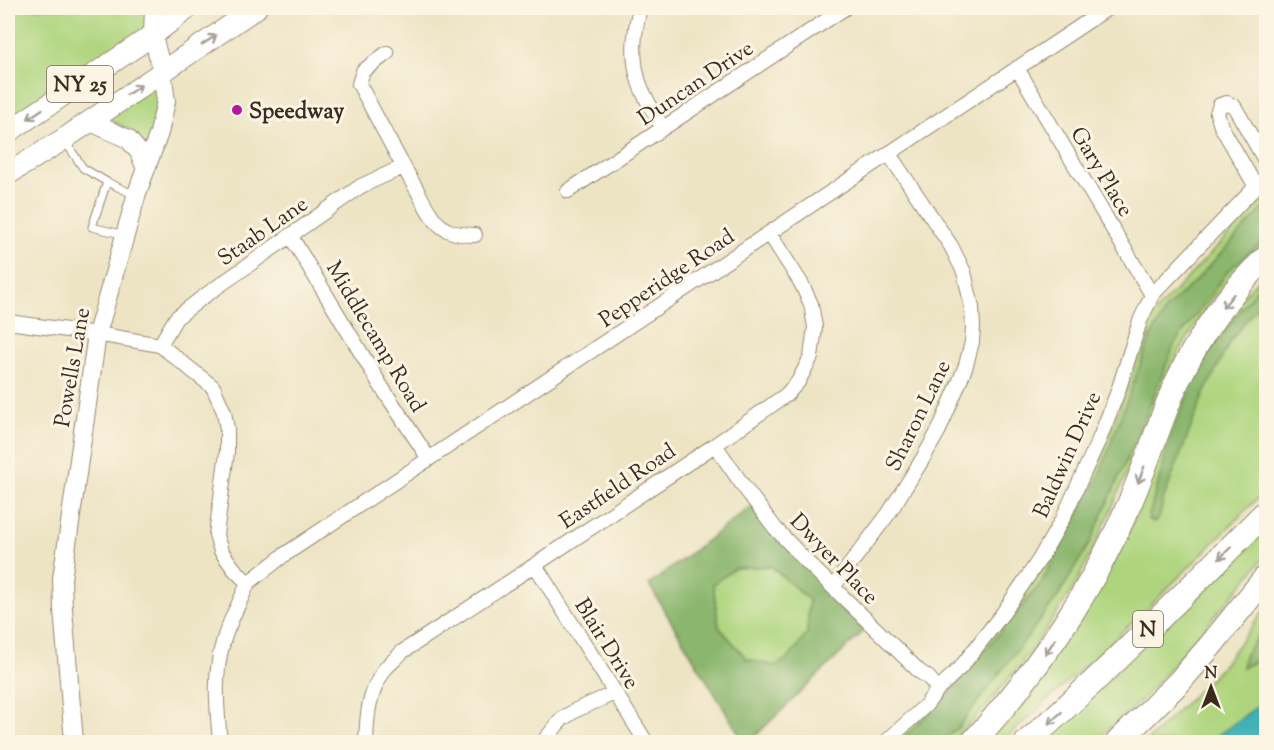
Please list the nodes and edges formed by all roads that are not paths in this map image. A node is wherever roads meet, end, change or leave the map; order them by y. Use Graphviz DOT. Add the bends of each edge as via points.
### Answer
graph roads {
  1 [pos="154,8"];
  2 [pos="188,8"];
  3 [pos="256,8"];
  4 [pos="640,8"];
  5 [pos="845,8"];
  6 [pos="1108,8"];
  7 [pos="153,35"];
  8 [pos="387,53"];
  9 [pos="1017,68"];
  10 [pos="162,72"];
  11 [pos="89,121"];
  12 [pos="663,128"];
  13 [pos="8,132"];
  14 [pos="64,139"];
  15 [pos="889,154"];
  16 [pos="1266,162"];
  17 [pos="403,167"];
  18 [pos="146,169"];
  19 [pos="8,174"];
  20 [pos="1266,176"];
  21 [pos="106,182"];
  22 [pos="1256,187"];
  23 [pos="568,191"];
  24 [pos="136,196"];
  25 [pos="769,233"];
  26 [pos="125,235"];
  27 [pos="290,235"];
  28 [pos="475,235"];
  29 [pos="1266,258"];
  30 [pos="1152,295"];
  31 [pos="8,322"];
  32 [pos="97,334"];
  33 [pos="160,345"];
  34 [pos="715,445"];
  35 [pos="429,459"];
  36 [pos="1266,512"];
  37 [pos="535,565"];
  38 [pos="1266,577"];
  39 [pos="248,582"];
  40 [pos="833,586"];
  41 [pos="1266,593"];
  42 [pos="938,689"];
  43 [pos="615,693"];
  44 [pos="74,742"];
  45 [pos="220,742"];
  46 [pos="366,742"];
  47 [pos="543,742"];
  48 [pos="646,742"];
  49 [pos="886,742"];
  50 [pos="973,742"];
  51 [pos="1027,742"];
  52 [pos="1118,742"];
  53 [pos="1133,742"];
  1 -- 7 [label="street, Powells Lane"];
  2 -- 7 [label="main road, NY 25"];
  10 -- 3 [label="main road, NY 25, one-way"];
  4 -- 12 [label="street" via="633,52 639,83"];
  5 -- 12 [label="street, Duncan Drive"];
  6 -- 9 [label="street, Pepperidge Road"];
  7 -- 10 [label="street, Powells Lane"];
  7 -- 13 [label="main road, NY 25, one-way"];
  8 -- 17 [label="street" via="363,71 358,84"];
  9 -- 15 [label="street, Pepperidge Road"];
  9 -- 30 [label="street, Gary Place"];
  11 -- 10 [label="main road, NY 25, one-way"];
  10 -- 18 [label="street, Powells Lane" via="166,101"];
  11 -- 14 [label="main road, NY 25"];
  11 -- 18 [label="street" via="128,139"];
  12 -- 23 [label="street, Duncan Drive"];
  14 -- 19 [label="main road, NY 25"];
  14 -- 21 [label="lane" via="83,168"];
  15 -- 25 [label="street, Pepperidge Road"];
  15 -- 40 [label="street, Sharon Lane" via="964,272 972,307 972,342 959,383 922,460 889,513"];
  16 -- 22 [label="street" via="1234,106 1220,105 1217,113 1221,126"];
  17 -- 27 [label="street, Staab Lane" via="361,186"];
  17 -- 28 [label="street" via="441,225 464,235"];
  18 -- 24 [label="street, Powells Lane"];
  20 -- 22 [label="street, Baldwin Drive"];
  21 -- 24 [label="lane"];
  21 -- 26 [label="lane" via="92,226"];
  22 -- 30 [label="street, Baldwin Drive"];
  24 -- 26 [label="street, Powells Lane"];
  25 -- 34 [label="street, Eastfield Road" via="811,303 815,327 811,357 786,395"];
  25 -- 35 [label="street, Pepperidge Road"];
  26 -- 32 [label="street, Powells Lane"];
  27 -- 33 [label="street, Staab Lane" via="177,318"];
  27 -- 35 [label="street, Middlecamp Road"];
  29 -- 50 [label="highway, one-way" via="1220,311 1188,361 1128,508 1083,594 1033,671"];
  30 -- 42 [label="street, Baldwin Drive" via="1101,435 1063,518 1003,613"];
  31 -- 32 [label="street"];
  32 -- 33 [label="street"];
  32 -- 44 [label="street, Powells Lane" via="62,579"];
  33 -- 39 [label="street" via="213,387 224,412 227,452 216,535 220,551"];
  34 -- 37 [label="street, Eastfield Road"];
  34 -- 40 [label="street, Dwyer Place" via="775,528"];
  35 -- 39 [label="street, Pepperidge Road"];
  36 -- 51 [label="highway, N, one-way"];
  37 -- 43 [label="street, Blair Drive"];
  37 -- 46 [label="street, Eastfield Road" via="402,652 386,668 369,703"];
  38 -- 52 [label="highway" via="1180,681"];
  39 -- 45 [label="street" via="219,657 216,701"];
  40 -- 42 [label="street, Dwyer Place"];
  41 -- 53 [label="highway" via="1216,656"];
  42 -- 49 [label="street, Baldwin Drive"];
  43 -- 47 [label="street" via="569,714"];
  43 -- 48 [label="street, Blair Drive"];
}
